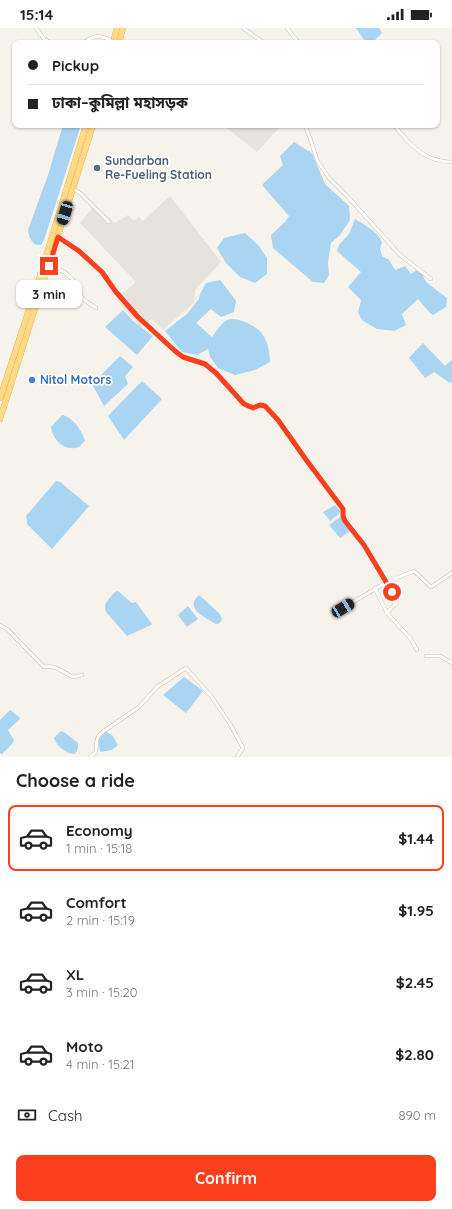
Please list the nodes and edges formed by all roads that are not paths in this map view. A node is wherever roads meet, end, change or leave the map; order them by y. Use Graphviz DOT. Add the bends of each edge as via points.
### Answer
graph roads {
  1 [pos="36,28"];
  2 [pos="117,28"];
  3 [pos="124,28"];
  4 [pos="243,28"];
  5 [pos="287,28"];
  6 [pos="46,40"];
  7 [pos="88,40"];
  8 [pos="109,40"];
  9 [pos="115,40"];
  10 [pos="116,40"];
  11 [pos="260,40"];
  12 [pos="297,40"];
  13 [pos="85,128"];
  14 [pos="92,128"];
  15 [pos="306,128"];
  16 [pos="396,128"];
  17 [pos="452,162"];
  18 [pos="73,190"];
  19 [pos="109,222"];
  20 [pos="58,237"];
  21 [pos="49,266"];
  22 [pos="431,279"];
  23 [pos="96,308"];
  24 [pos="2,387"];
  25 [pos="0,398"];
  26 [pos="0,419"];
  27 [pos="452,573"];
  28 [pos="387,582"];
  29 [pos="375,588"];
  30 [pos="343,608"];
  31 [pos="387,613"];
  32 [pos="0,625"];
  33 [pos="417,650"];
  34 [pos="426,656"];
  35 [pos="452,663"];
  36 [pos="82,675"];
  37 [pos="90,757"];
  38 [pos="237,757"];
  1 -- 6 [label="street"];
  2 -- 9 [label="highway"];
  3 -- 10 [label="highway"];
  4 -- 11 [label="street"];
  5 -- 12 [label="street"];
  7 -- 8 [label="street" via="94,36"];
  13 -- 24 [label="highway" via="40,276"];
  14 -- 18 [label="highway"];
  15 -- 22 [label="street" via="317,160 329,178 400,255"];
  16 -- 17 [label="street" via="426,157"];
  18 -- 19 [label="street" via="80,193"];
  18 -- 20 [label="highway"];
  20 -- 21 [label="highway"];
  20 -- 28 [label="street" via="79,251 102,272 138,317 175,351 183,357 205,364 244,404 253,408 265,406 343,509 345,521 364,545"];
  21 -- 23 [label="street" via="56,267 66,274 78,286 83,298"];
  21 -- 26 [label="highway"];
  24 -- 25 [label="highway"];
  27 -- 28 [label="street" via="431,587 414,571"];
  28 -- 29 [label="street"];
  28 -- 31 [label="street" via="397,602"];
  29 -- 30 [label="street"];
  29 -- 31 [label="street"];
  31 -- 33 [label="street" via="410,638"];
  32 -- 36 [label="street" via="44,667 54,667 73,677"];
  34 -- 35 [label="street" via="440,656"];
  37 -- 38 [label="street" via="96,752 97,736 139,708 157,687 186,668 211,696 230,724 243,748"];
}
